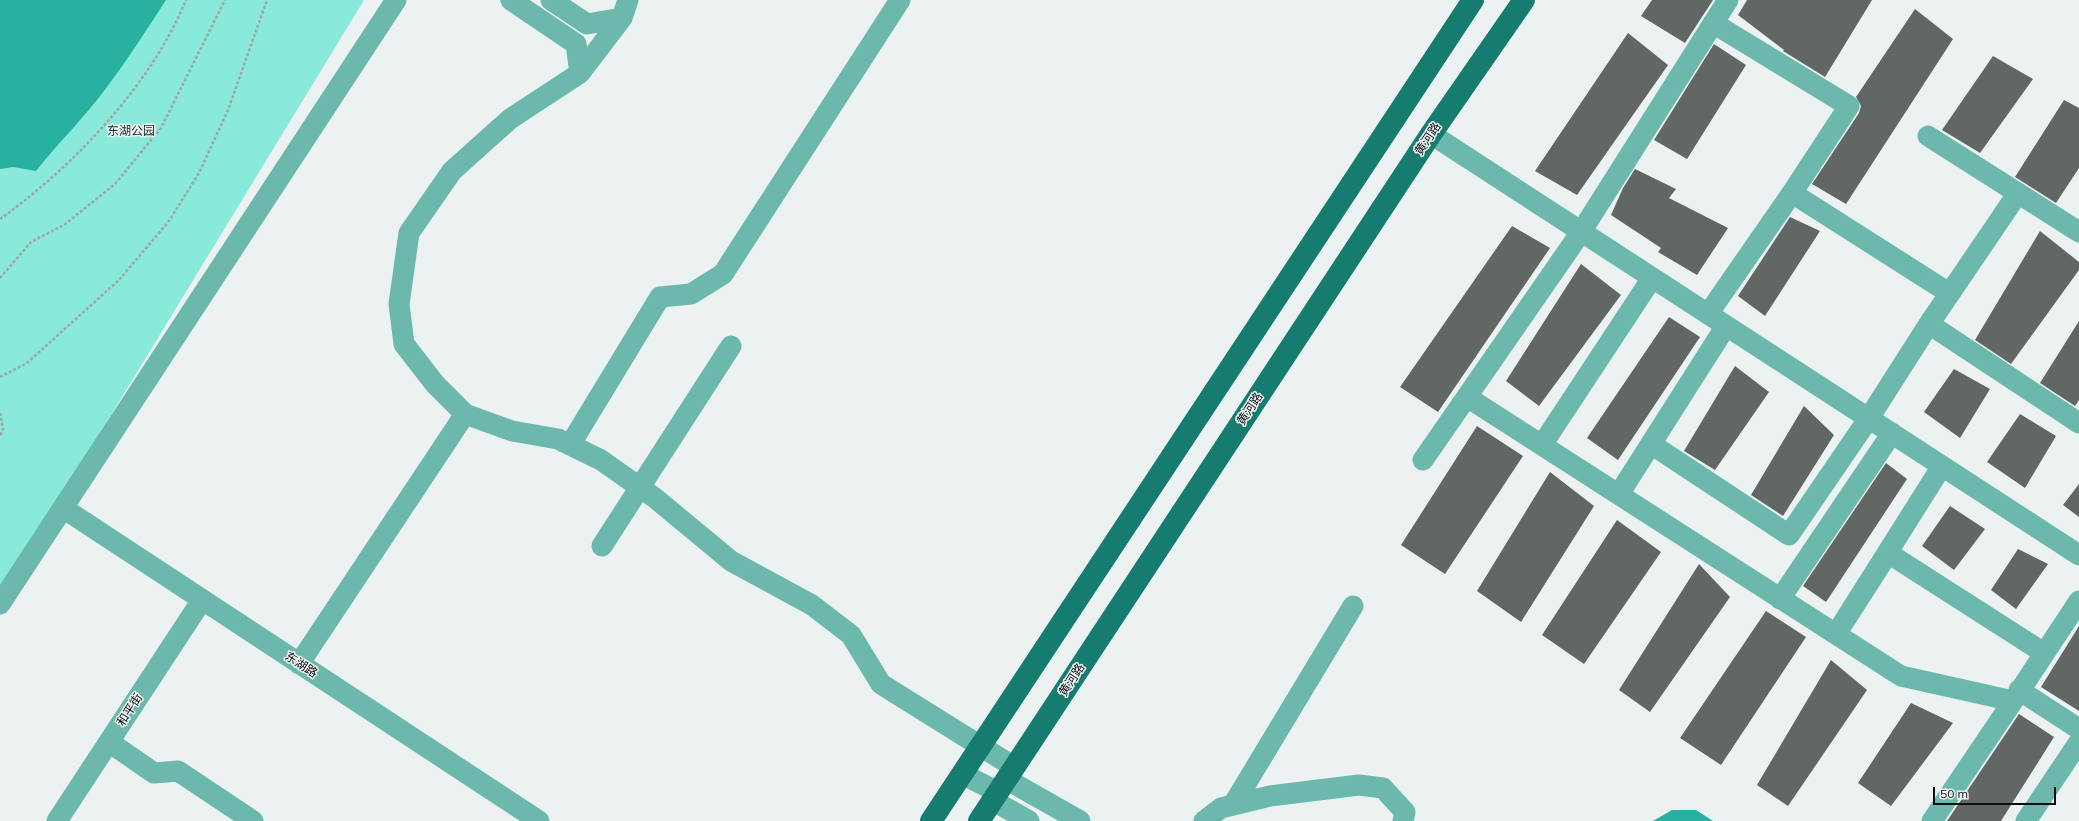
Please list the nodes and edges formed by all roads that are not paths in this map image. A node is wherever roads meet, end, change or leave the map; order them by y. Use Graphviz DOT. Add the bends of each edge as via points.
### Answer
graph roads {
  1 [pos="396,0"];
  2 [pos="511,0"];
  3 [pos="551,0"];
  4 [pos="900,0"];
  5 [pos="1473,0"];
  6 [pos="1524,0"];
  7 [pos="1728,0"];
  8 [pos="625,9"];
  9 [pos="1713,23"];
  10 [pos="580,73"];
  11 [pos="1431,134"];
  12 [pos="1928,136"];
  13 [pos="1792,193"];
  14 [pos="2018,194"];
  15 [pos="1581,232"];
  16 [pos="2079,232"];
  17 [pos="1652,278"];
  18 [pos="1949,293"];
  19 [pos="1708,314"];
  20 [pos="1929,324"];
  21 [pos="1726,326"];
  22 [pos="731,346"];
  23 [pos="1467,397"];
  24 [pos="465,414"];
  25 [pos="1869,418"];
  26 [pos="2079,423"];
  27 [pos="1892,433"];
  28 [pos="1651,444"];
  29 [pos="570,445"];
  30 [pos="1542,445"];
  31 [pos="1423,460"];
  32 [pos="1942,466"];
  33 [pos="640,488"];
  34 [pos="1619,494"];
  35 [pos="63,508"];
  36 [pos="1789,536"];
  37 [pos="602,546"];
  38 [pos="1812,551"];
  39 [pos="1888,553"];
  40 [pos="2079,555"];
  41 [pos="1780,598"];
  42 [pos="202,600"];
  43 [pos="2079,601"];
  44 [pos="0,604"];
  45 [pos="1353,606"];
  46 [pos="1836,634"];
  47 [pos="2044,653"];
  48 [pos="299,664"];
  49 [pos="2016,695"];
  50 [pos="2079,729"];
  51 [pos="109,742"];
  52 [pos="2079,742"];
  53 [pos="981,746"];
  54 [pos="962,774"];
  55 [pos="1003,785"];
  56 [pos="1233,805"];
  57 [pos="57,821"];
  58 [pos="253,821"];
  59 [pos="539,821"];
  60 [pos="931,821"];
  61 [pos="979,821"];
  62 [pos="1029,821"];
  63 [pos="1080,821"];
  64 [pos="1204,821"];
  65 [pos="1403,821"];
  66 [pos="1932,821"];
  67 [pos="2026,821"];
  1 -- 35 [label="street"];
  2 -- 10 [label="street" via="576,44"];
  3 -- 8 [label="street" via="587,24"];
  4 -- 29 [label="street" via="723,274 691,294 660,297"];
  5 -- 53 [label="main road"];
  6 -- 11 [label="main road, 黄河路"];
  7 -- 9 [label="street"];
  8 -- 10 [label="street"];
  9 -- 13 [label="street" via="1849,106"];
  9 -- 15 [label="street"];
  10 -- 24 [label="street" via="510,119 452,171 409,233 399,304 404,344 434,384"];
  11 -- 15 [label="street"];
  11 -- 55 [label="main road, 黄河路"];
  12 -- 14 [label="street"];
  13 -- 18 [label="street"];
  13 -- 19 [label="street"];
  14 -- 16 [label="street"];
  14 -- 18 [label="street"];
  15 -- 17 [label="street"];
  15 -- 23 [label="street"];
  17 -- 19 [label="street"];
  17 -- 30 [label="street"];
  18 -- 20 [label="street"];
  19 -- 21 [label="street"];
  20 -- 25 [label="street"];
  20 -- 26 [label="street"];
  21 -- 25 [label="street"];
  21 -- 28 [label="street"];
  22 -- 33 [label="street"];
  23 -- 30 [label="street"];
  23 -- 31 [label="street"];
  24 -- 29 [label="street" via="512,431 558,439"];
  24 -- 48 [label="street"];
  25 -- 27 [label="street"];
  25 -- 36 [label="street"];
  27 -- 32 [label="street"];
  27 -- 38 [label="street"];
  28 -- 34 [label="street"];
  28 -- 36 [label="street"];
  29 -- 33 [label="street" via="601,460"];
  30 -- 34 [label="street"];
  32 -- 39 [label="street"];
  32 -- 40 [label="street"];
  33 -- 37 [label="street"];
  33 -- 53 [label="street" via="731,561 812,605 851,635 881,684"];
  34 -- 41 [label="street"];
  35 -- 42 [label="street, 东湖路"];
  35 -- 44 [label="street"];
  36 -- 38 [label="street"];
  38 -- 41 [label="street"];
  39 -- 46 [label="street"];
  39 -- 47 [label="street"];
  41 -- 46 [label="street"];
  42 -- 48 [label="street, 东湖路"];
  42 -- 51 [label="street, 和平街"];
  43 -- 47 [label="street"];
  45 -- 56 [label="street"];
  46 -- 49 [label="street" via="1901,676"];
  47 -- 49 [label="street"];
  48 -- 59 [label="street, 东湖路"];
  49 -- 50 [label="street"];
  49 -- 66 [label="street"];
  51 -- 57 [label="street, 和平街"];
  51 -- 58 [label="street" via="154,773 178,771"];
  52 -- 67 [label="street"];
  53 -- 54 [label="main road"];
  53 -- 55 [label="street"];
  54 -- 55 [label="street"];
  54 -- 60 [label="main road"];
  55 -- 61 [label="main road, 黄河路"];
  55 -- 62 [label="street"];
  55 -- 63 [label="street"];
  56 -- 64 [label="street" via="1221,808"];
  56 -- 65 [label="street" via="1270,796 1359,785 1383,788 1405,812"];
}
